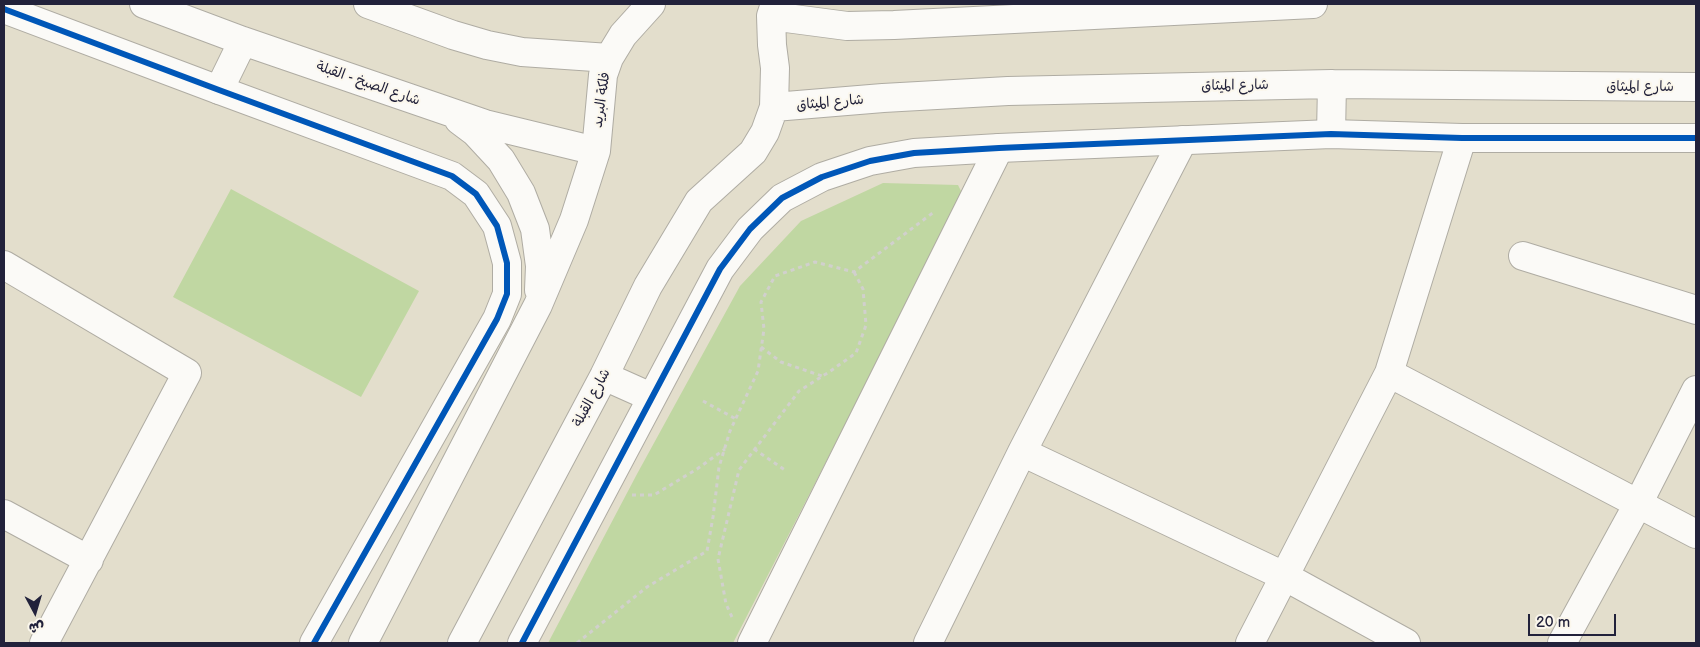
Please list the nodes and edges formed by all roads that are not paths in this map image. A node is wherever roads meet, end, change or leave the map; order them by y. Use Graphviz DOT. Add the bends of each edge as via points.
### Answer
graph roads {
  1 [pos="144,4"];
  2 [pos="368,4"];
  3 [pos="651,4"];
  4 [pos="891,4"];
  5 [pos="1313,4"];
  6 [pos="4,9"];
  7 [pos="773,10"];
  8 [pos="941,23"];
  9 [pos="243,42"];
  10 [pos="610,58"];
  11 [pos="1332,84"];
  12 [pos="1696,87"];
  13 [pos="219,90"];
  14 [pos="774,107"];
  15 [pos="444,109"];
  16 [pos="1330,134"];
  17 [pos="1462,138"];
  18 [pos="1696,138"];
  19 [pos="1183,140"];
  20 [pos="999,148"];
  21 [pos="596,151"];
  22 [pos="1523,256"];
  23 [pos="4,265"];
  24 [pos="538,305"];
  25 [pos="1696,310"];
  26 [pos="1389,373"];
  27 [pos="604,376"];
  28 [pos="1696,390"];
  29 [pos="651,397"];
  30 [pos="1022,452"];
  31 [pos="1638,504"];
  32 [pos="4,514"];
  33 [pos="1696,534"];
  34 [pos="89,560"];
  35 [pos="1284,576"];
  36 [pos="49,642"];
  37 [pos="314,643"];
  38 [pos="363,643"];
  39 [pos="462,643"];
  40 [pos="522,643"];
  41 [pos="752,643"];
  42 [pos="928,643"];
  43 [pos="1250,643"];
  44 [pos="1406,643"];
  45 [pos="1562,643"];
  1 -- 9 [label="street, شارع الصبخ - القبلة"];
  2 -- 10 [label="street" via="487,45 522,52"];
  3 -- 10 [label="street, فلكة البريد"];
  4 -- 8 [label="street"];
  5 -- 8 [label="street"];
  6 -- 13 [label="street"];
  7 -- 8 [label="street" via="847,26"];
  7 -- 14 [label="street"];
  9 -- 13 [label="street"];
  9 -- 15 [label="street, شارع الصبخ - القبلة"];
  10 -- 21 [label="street, فلكة البريد" via="603,75"];
  11 -- 12 [label="street, شارع الميثاق"];
  11 -- 14 [label="street, شارع الميثاق" via="1008,91"];
  11 -- 16 [label="street"];
  13 -- 37 [label="street" via="452,176 476,194 497,226 507,262 507,294 497,320"];
  14 -- 27 [label="street, شارع القبلة" via="753,152 699,202 648,286"];
  15 -- 21 [label="street, شارع الصبخ - القبلة" via="485,124"];
  15 -- 24 [label="street" via="475,132 501,160 521,192 535,228 540,266"];
  16 -- 17 [label="street"];
  16 -- 19 [label="street"];
  17 -- 18 [label="street"];
  17 -- 26 [label="street"];
  19 -- 20 [label="street"];
  19 -- 30 [label="street"];
  20 -- 29 [label="street" via="914,153 870,161 822,177 782,198 750,229 720,269"];
  20 -- 41 [label="street"];
  21 -- 24 [label="street" via="574,220"];
  22 -- 25 [label="street"];
  23 -- 34 [label="street" via="188,373"];
  24 -- 38 [label="street"];
  26 -- 31 [label="street"];
  26 -- 35 [label="street"];
  27 -- 29 [label="street"];
  27 -- 39 [label="street, شارع القبلة"];
  28 -- 31 [label="street"];
  29 -- 40 [label="street"];
  30 -- 35 [label="street"];
  30 -- 42 [label="street"];
  31 -- 33 [label="street"];
  31 -- 45 [label="street"];
  32 -- 34 [label="street"];
  34 -- 36 [label="street"];
  35 -- 43 [label="street"];
  35 -- 44 [label="street"];
}
